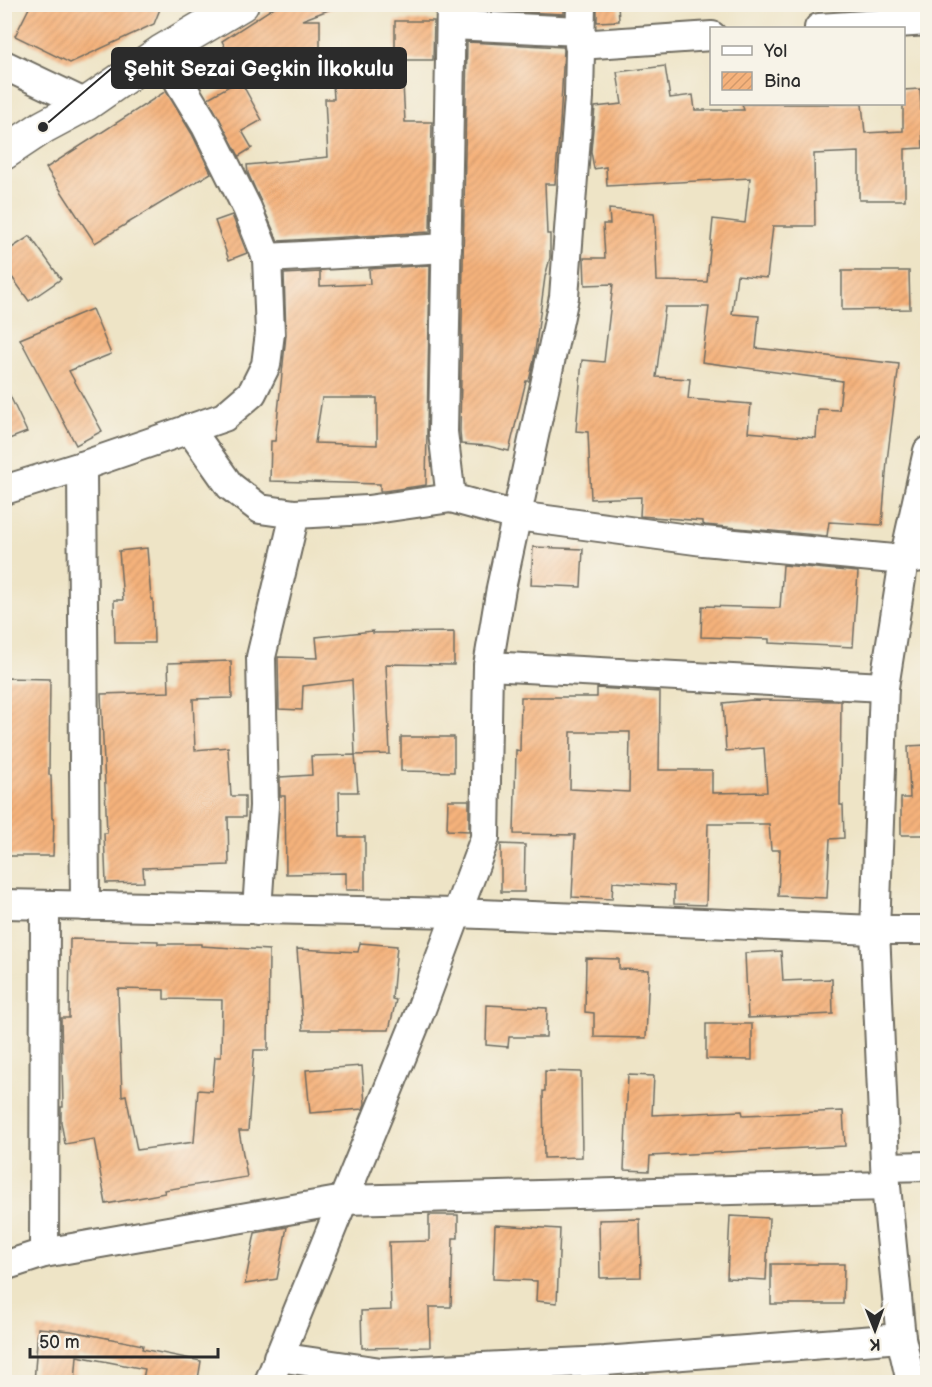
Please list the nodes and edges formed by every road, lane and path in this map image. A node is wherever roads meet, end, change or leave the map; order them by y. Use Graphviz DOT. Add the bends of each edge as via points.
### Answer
graph roads {
  1 [pos="230,7"];
  2 [pos="451,15"];
  3 [pos="927,21"];
  4 [pos="580,27"];
  5 [pos="834,27"];
  6 [pos="710,36"];
  7 [pos="161,52"];
  8 [pos="4,65"];
  9 [pos="86,104"];
  10 [pos="4,153"];
  11 [pos="447,248"];
  12 [pos="267,258"];
  13 [pos="189,428"];
  14 [pos="927,451"];
  15 [pos="82,466"];
  16 [pos="4,490"];
  17 [pos="451,498"];
  18 [pos="294,514"];
  19 [pos="518,516"];
  20 [pos="916,558"];
  21 [pos="488,666"];
  22 [pos="884,687"];
  23 [pos="4,904"];
  24 [pos="45,905"];
  25 [pos="85,906"];
  26 [pos="257,910"];
  27 [pos="456,913"];
  28 [pos="875,930"];
  29 [pos="927,930"];
  30 [pos="927,1166"];
  31 [pos="886,1177"];
  32 [pos="344,1200"];
  33 [pos="44,1253"];
  34 [pos="4,1266"];
  35 [pos="901,1338"];
  36 [pos="273,1370"];
  37 [pos="910,1383"];
  1 -- 7 [label="main road"];
  2 -- 4 [label="street"];
  2 -- 11 [label="street"];
  3 -- 5 [label="street"];
  4 -- 6 [label="street"];
  4 -- 19 [label="street" via="579,97 564,297"];
  7 -- 9 [label="main road"];
  7 -- 12 [label="street" via="206,126"];
  8 -- 9 [label="street"];
  9 -- 10 [label="main road"];
  11 -- 12 [label="street"];
  11 -- 17 [label="street" via="443,432"];
  12 -- 13 [label="street" via="270,333 266,365 252,393 224,417"];
  13 -- 15 [label="street"];
  13 -- 18 [label="street" via="230,486 260,509"];
  14 -- 20 [label="street"];
  15 -- 16 [label="street"];
  15 -- 25 [label="street"];
  17 -- 18 [label="street" via="368,510"];
  17 -- 19 [label="street"];
  18 -- 26 [label="street" via="261,657 264,806"];
  19 -- 20 [label="street" via="703,541"];
  19 -- 21 [label="street"];
  20 -- 22 [label="street"];
  21 -- 22 [label="street"];
  21 -- 27 [label="street" via="484,838"];
  22 -- 28 [label="street"];
  23 -- 24 [label="street"];
  24 -- 25 [label="street"];
  24 -- 33 [label="street"];
  25 -- 26 [label="street"];
  26 -- 27 [label="street"];
  27 -- 28 [label="street"];
  27 -- 32 [label="street"];
  28 -- 29 [label="street"];
  28 -- 31 [label="street"];
  30 -- 31 [label="street"];
  31 -- 32 [label="street"];
  31 -- 35 [label="street"];
  32 -- 33 [label="street"];
  32 -- 36 [label="street"];
  33 -- 34 [label="street"];
  35 -- 36 [label="street" via="605,1361 381,1372"];
  35 -- 37 [label="street"];
}
